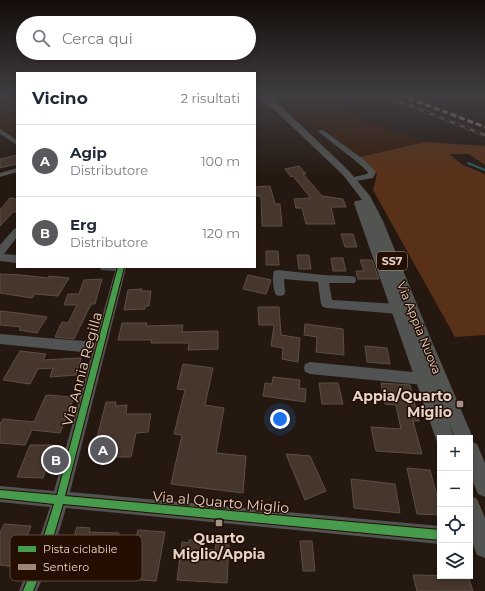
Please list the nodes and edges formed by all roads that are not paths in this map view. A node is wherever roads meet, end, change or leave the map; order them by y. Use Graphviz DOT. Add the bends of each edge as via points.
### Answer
graph roads {
  1 [pos="286,123"];
  2 [pos="293,123"];
  3 [pos="0,131"];
  4 [pos="321,131"];
  5 [pos="16,142"];
  6 [pos="16,170"];
  7 [pos="0,175"];
  8 [pos="353,180"];
  9 [pos="16,232"];
  10 [pos="0,252"];
  11 [pos="0,257"];
  12 [pos="16,259"];
  13 [pos="121,268"];
  14 [pos="323,279"];
  15 [pos="351,280"];
  16 [pos="280,292"];
  17 [pos="398,309"];
  18 [pos="0,339"];
  19 [pos="99,348"];
  20 [pos="310,368"];
  21 [pos="423,379"];
  22 [pos="444,435"];
  23 [pos="463,435"];
  24 [pos="473,459"];
  25 [pos="485,486"];
  26 [pos="0,494"];
  27 [pos="60,500"];
  28 [pos="470,507"];
  29 [pos="50,535"];
  30 [pos="437,535"];
  31 [pos="481,540"];
  32 [pos="32,581"];
  33 [pos="28,591"];
  1 -- 17 [label="main road, Via Appia Nuova / SS7" via="340,176 355,197 363,212"];
  2 -- 8 [label="main road, Via Appia Nuova / SS7"];
  3 -- 5 [label="street"];
  4 -- 8 [label="street" via="372,172 370,176"];
  6 -- 7 [label="street"];
  8 -- 23 [label="main road, Via Appia Nuova / SS7" via="373,212"];
  9 -- 10 [label="street"];
  11 -- 12 [label="street"];
  13 -- 19 [label="street, Via Annia Regilla"];
  14 -- 15 [label="street"];
  14 -- 16 [label="street" via="278,274"];
  14 -- 17 [label="street" via="327,304"];
  17 -- 21 [label="main road, Via Appia Nuova / SS7"];
  18 -- 19 [label="street"];
  19 -- 27 [label="street, Via Annia Regilla"];
  20 -- 21 [label="street"];
  21 -- 22 [label="main road, Via Appia Nuova / SS7"];
  24 -- 25 [label="main road"];
  26 -- 27 [label="street, Via al Quarto Miglio"];
  27 -- 29 [label="street, Via Annia Regilla"];
  27 -- 30 [label="street, Via al Quarto Miglio"];
  28 -- 31 [label="main road"];
  32 -- 33 [label="street, Via Annia Regilla"];
}
